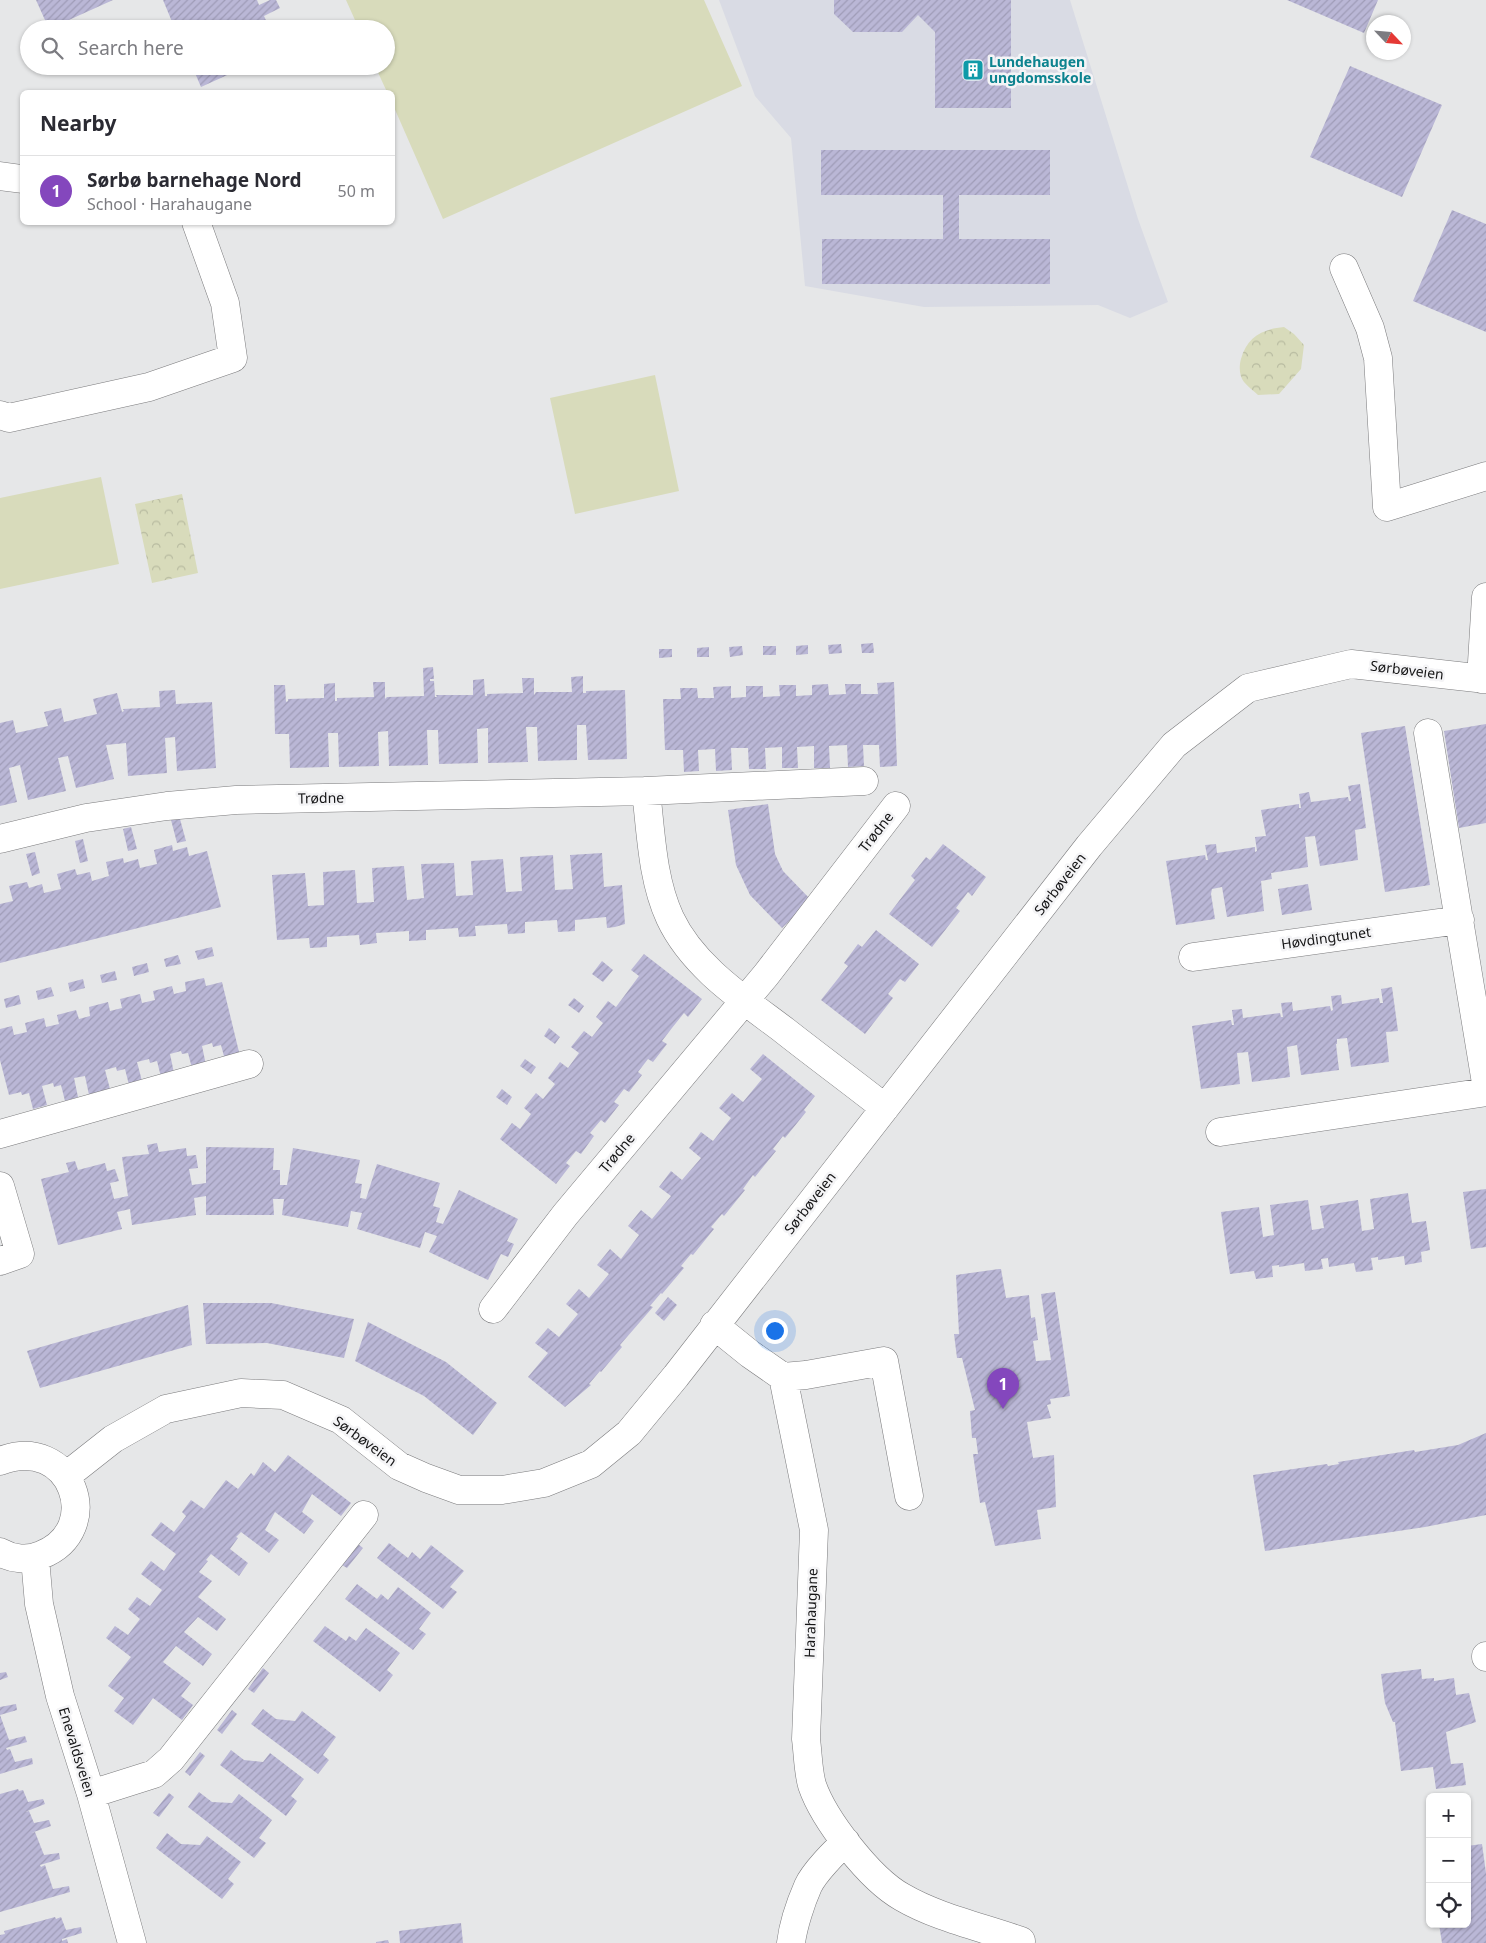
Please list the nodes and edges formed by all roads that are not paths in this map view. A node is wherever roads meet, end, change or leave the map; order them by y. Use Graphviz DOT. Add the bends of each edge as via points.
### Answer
graph roads {
  1 [pos="0,176"];
  2 [pos="20,179"];
  3 [pos="197,225"];
  4 [pos="1344,268"];
  5 [pos="0,415"];
  6 [pos="1486,476"];
  7 [pos="1486,597"];
  8 [pos="1484,679"];
  9 [pos="1428,733"];
  10 [pos="864,781"];
  11 [pos="646,791"];
  12 [pos="896,806"];
  13 [pos="0,839"];
  14 [pos="1460,920"];
  15 [pos="1193,957"];
  16 [pos="744,1000"];
  17 [pos="249,1064"];
  18 [pos="1486,1083"];
  19 [pos="1486,1092"];
  20 [pos="885,1108"];
  21 [pos="1220,1132"];
  22 [pos="0,1134"];
  23 [pos="0,1186"];
  24 [pos="0,1261"];
  25 [pos="493,1309"];
  26 [pos="714,1325"];
  27 [pos="782,1377"];
  28 [pos="0,1461"];
  29 [pos="66,1476"];
  30 [pos="909,1496"];
  31 [pos="364,1515"];
  32 [pos="0,1552"];
  33 [pos="35,1558"];
  34 [pos="91,1794"];
  35 [pos="846,1842"];
  36 [pos="1021,1940"];
  37 [pos="132,1943"];
  38 [pos="791,1943"];
  1 -- 2 [label="street"];
  3 -- 5 [label="street" via="225,303 233,358 148,387 8,418"];
  4 -- 6 [label="street" via="1370,328 1378,358 1387,507"];
  7 -- 8 [label="street"];
  8 -- 20 [label="street, Sørbøveien" via="1351,664 1248,688 1174,744 1089,846"];
  9 -- 14 [label="street"];
  10 -- 11 [label="street, Trødne"];
  11 -- 13 [label="street, Trødne" via="236,800 86,818"];
  11 -- 16 [label="street" via="657,882 669,917 702,964"];
  12 -- 16 [label="street, Trødne"];
  14 -- 15 [label="street, Høvdingtunet"];
  14 -- 18 [label="street"];
  16 -- 20 [label="street"];
  16 -- 25 [label="street, Trødne" via="565,1215"];
  17 -- 22 [label="street"];
  19 -- 21 [label="street"];
  20 -- 26 [label="street, Sørbøveien"];
  23 -- 24 [label="street" via="20,1254"];
  26 -- 27 [label="street"];
  26 -- 29 [label="street, Sørbøveien" via="629,1433 591,1464 544,1483 502,1490 459,1490 399,1466 341,1420 282,1395 241,1392 166,1409 113,1439"];
  27 -- 30 [label="street" via="884,1361"];
  27 -- 35 [label="street, Harahaugane" via="814,1530 806,1739 810,1773 817,1796"];
  28 -- 29 [label="street" via="13,1456 42,1458"];
  29 -- 33 [label="street" via="76,1509 72,1526 63,1541"];
  31 -- 34 [label="street" via="171,1759 154,1774"];
  32 -- 33 [label="street" via="20,1559"];
  33 -- 34 [label="street, Enevaldsveien" via="39,1604 60,1696"];
  34 -- 37 [label="street, Enevaldsveien"];
  35 -- 36 [label="street, Harahaugane" via="878,1879 904,1898 928,1910"];
  35 -- 38 [label="street" via="808,1885"];
}
